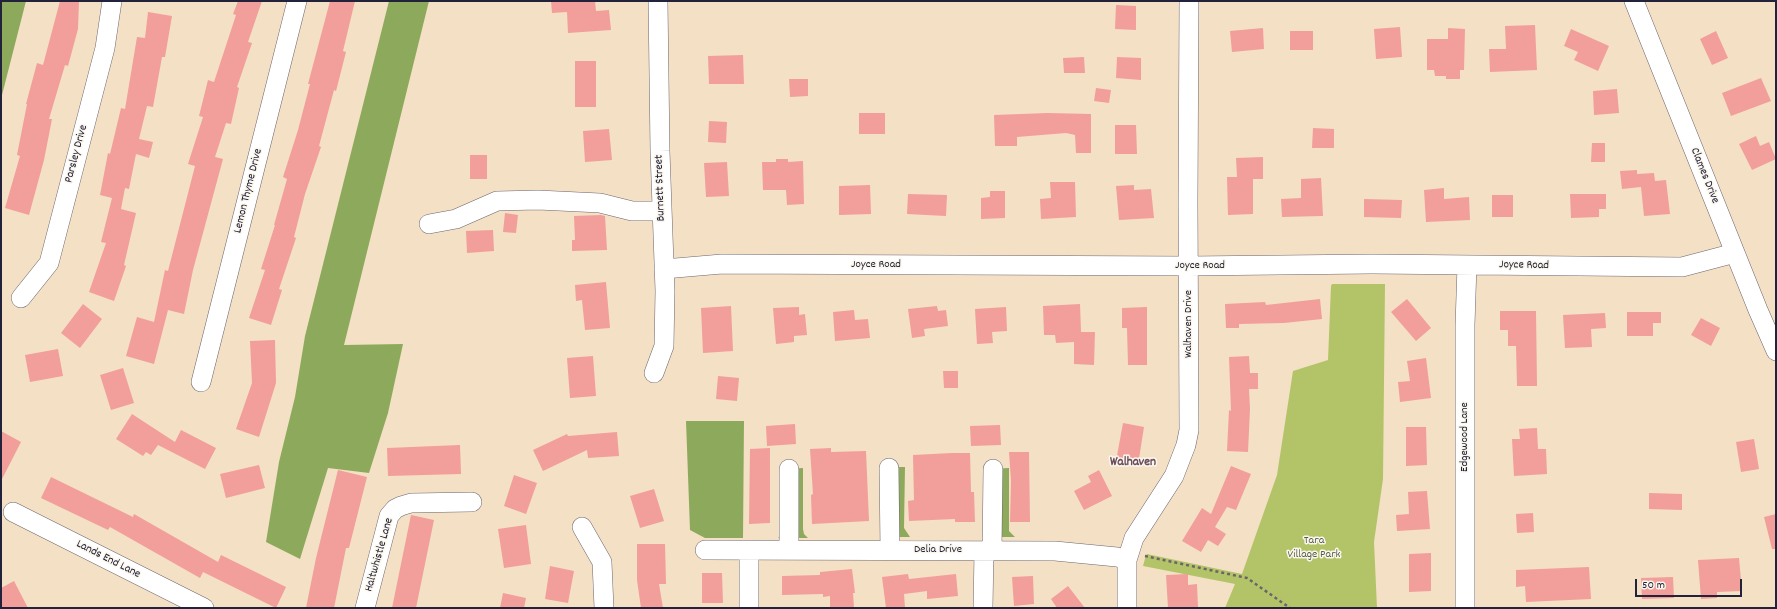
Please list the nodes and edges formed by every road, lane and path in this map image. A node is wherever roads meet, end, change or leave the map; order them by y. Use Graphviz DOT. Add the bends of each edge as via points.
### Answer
graph roads {
  1 [pos="112,1"];
  2 [pos="297,1"];
  3 [pos="658,1"];
  4 [pos="1189,1"];
  5 [pos="1634,1"];
  6 [pos="662,211"];
  7 [pos="429,224"];
  8 [pos="1735,253"];
  9 [pos="1189,266"];
  10 [pos="1467,266"];
  11 [pos="664,269"];
  12 [pos="20,298"];
  13 [pos="1776,351"];
  14 [pos="654,373"];
  15 [pos="201,382"];
  16 [pos="889,468"];
  17 [pos="789,469"];
  18 [pos="993,469"];
  19 [pos="472,502"];
  20 [pos="13,512"];
  21 [pos="582,527"];
  22 [pos="705,550"];
  23 [pos="749,550"];
  24 [pos="789,550"];
  25 [pos="890,550"];
  26 [pos="988,551"];
  27 [pos="1128,556"];
  28 [pos="204,608"];
  29 [pos="365,608"];
  30 [pos="604,608"];
  31 [pos="749,608"];
  32 [pos="983,608"];
  33 [pos="1127,608"];
  34 [pos="1290,608"];
  35 [pos="1465,608"];
  1 -- 12 [label="street, Parsley Drive" via="105,48 49,263"];
  2 -- 15 [label="street, Lemon Thyme Drive"];
  3 -- 6 [label="street, Burnett Street"];
  4 -- 9 [label="street, Walhaven Drive"];
  5 -- 8 [label="street, Clames Drive"];
  6 -- 7 [label="street" via="632,211 585,202 497,201 456,218"];
  6 -- 11 [label="street, Burnett Street"];
  8 -- 10 [label="street, Joyce Road" via="1682,267"];
  8 -- 13 [label="street, Clames Drive"];
  9 -- 10 [label="street, Joyce Road"];
  9 -- 11 [label="street, Joyce Road" via="722,264"];
  9 -- 27 [label="street, Walhaven Drive" via="1189,419 1186,445 1174,476 1134,538"];
  10 -- 35 [label="street, Edgewood Lane"];
  11 -- 14 [label="street, Burnett Street" via="664,346"];
  16 -- 25 [label="street"];
  17 -- 24 [label="street"];
  18 -- 26 [label="street"];
  19 -- 29 [label="street, Haltwhistle Lane" via="411,503 395,509 389,516"];
  20 -- 28 [label="street, Lands End Lane"];
  21 -- 30 [label="street" via="602,562"];
  22 -- 23 [label="street, Delia Drive"];
  23 -- 24 [label="street, Delia Drive"];
  23 -- 31 [label="street"];
  24 -- 25 [label="street, Delia Drive"];
  25 -- 26 [label="street, Delia Drive"];
  26 -- 27 [label="street, Delia Drive" via="1055,551"];
  26 -- 32 [label="street"];
  27 -- 33 [label="street, Walhaven Drive"];
  27 -- 34 [label="path" via="1247,578"];
}
